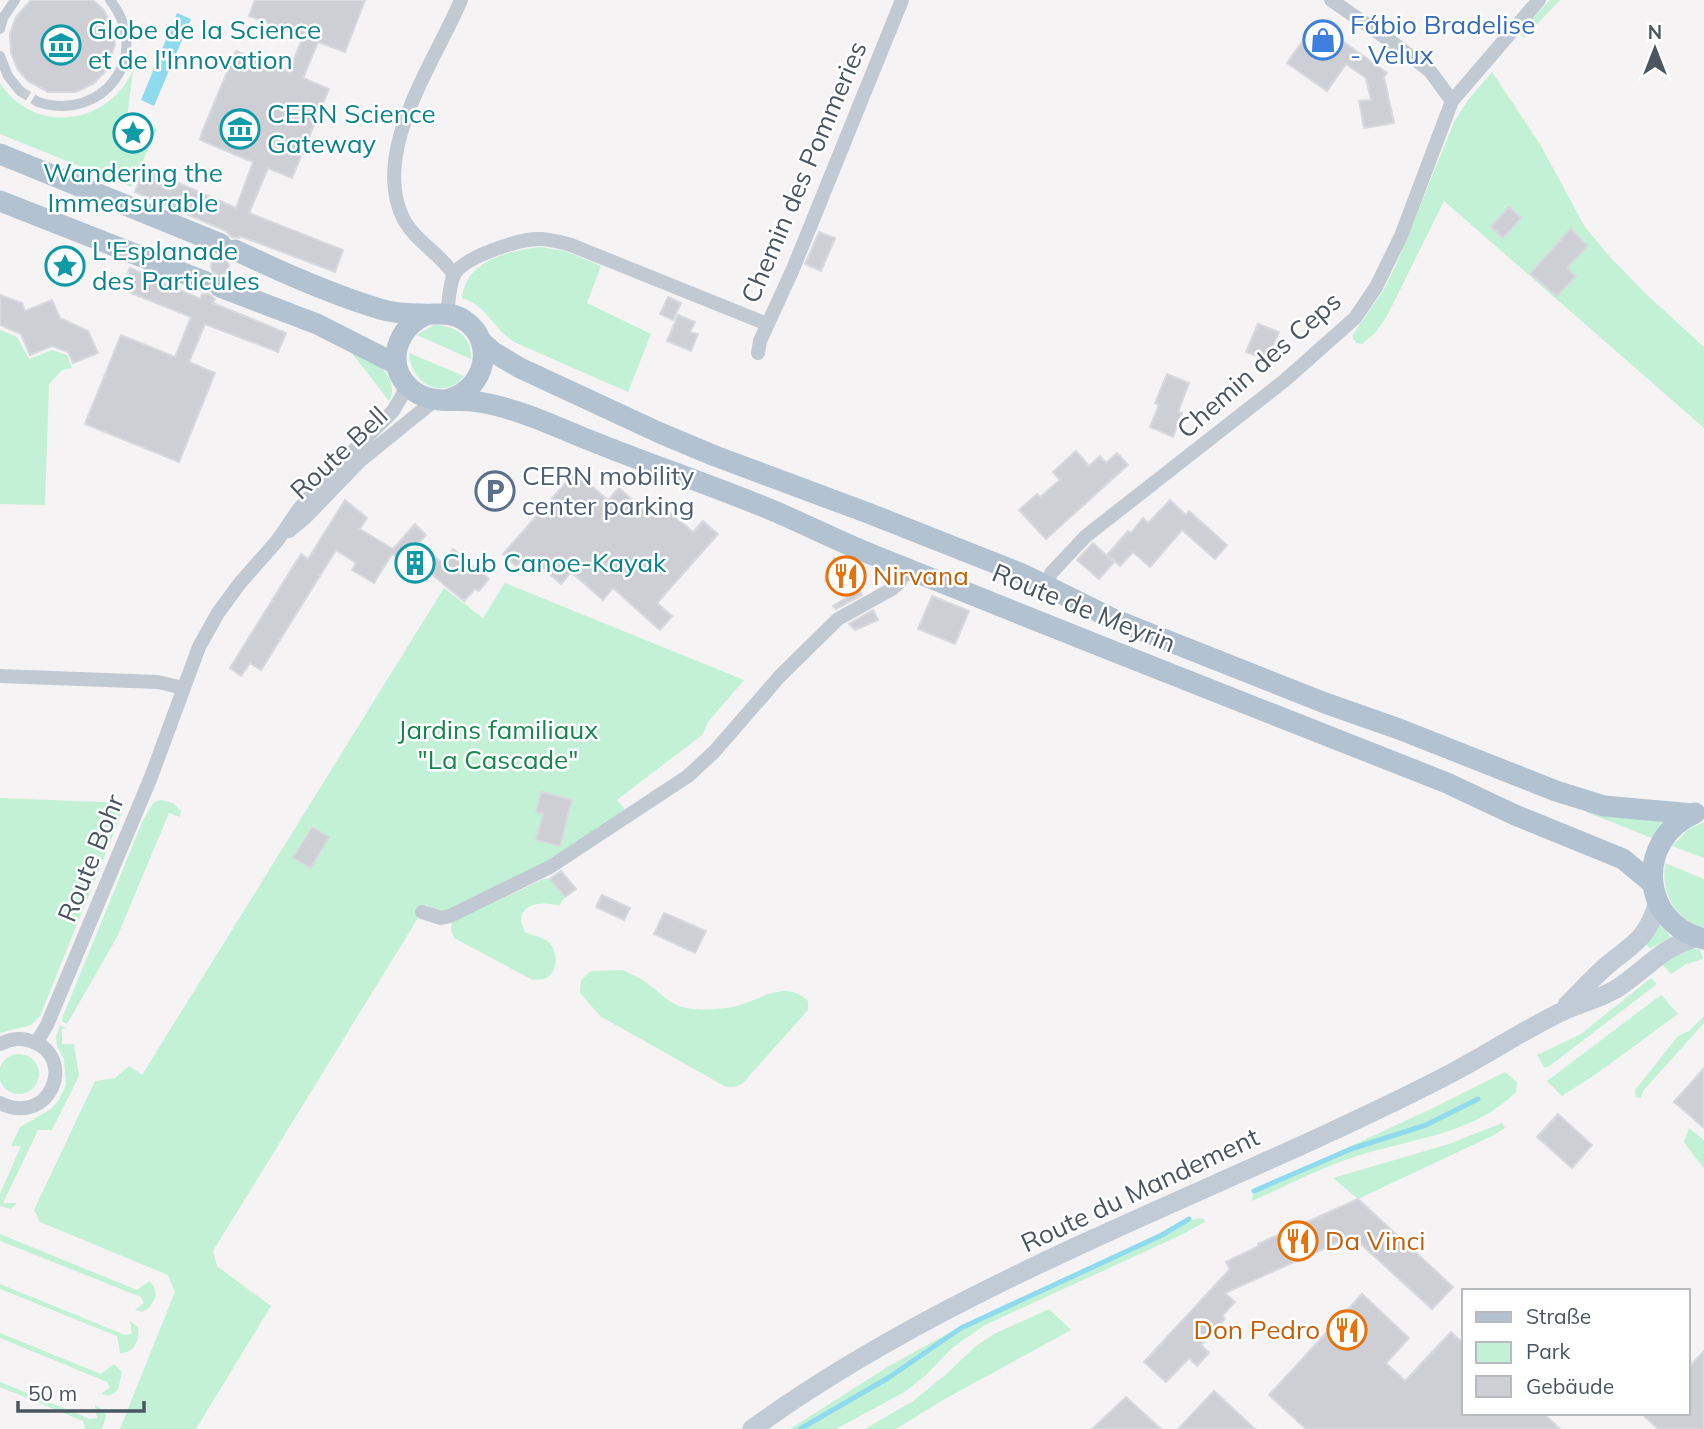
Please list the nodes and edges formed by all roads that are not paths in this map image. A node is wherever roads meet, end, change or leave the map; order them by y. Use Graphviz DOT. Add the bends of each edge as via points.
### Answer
graph roads {
  1 [pos="15,0"];
  2 [pos="110,0"];
  3 [pos="461,0"];
  4 [pos="902,0"];
  5 [pos="1331,0"];
  6 [pos="1539,0"];
  7 [pos="0,29"];
  8 [pos="0,56"];
  9 [pos="20,91"];
  10 [pos="1452,101"];
  11 [pos="37,102"];
  12 [pos="0,154"];
  13 [pos="0,201"];
  14 [pos="454,275"];
  15 [pos="437,314"];
  16 [pos="767,324"];
  17 [pos="481,341"];
  18 [pos="758,354"];
  19 [pos="401,373"];
  20 [pos="439,400"];
  21 [pos="277,541"];
  22 [pos="907,568"];
  23 [pos="1045,584"];
  24 [pos="0,676"];
  25 [pos="183,688"];
  26 [pos="1698,812"];
  27 [pos="1655,893"];
  28 [pos="422,912"];
  29 [pos="1700,938"];
  30 [pos="1559,1013"];
  31 [pos="37,1042"];
  32 [pos="0,1044"];
  33 [pos="0,1103"];
  34 [pos="752,1429"];
  1 -- 7 [label="street"];
  2 -- 11 [label="street" via="122,18 127,40 124,64 112,83 94,98 73,106"];
  3 -- 14 [label="street" via="412,106 393,166 396,199 405,222"];
  4 -- 16 [label="street, Chemin des Pommeries"];
  5 -- 10 [label="street" via="1430,71"];
  6 -- 10 [label="street, Chemin des Ceps"];
  8 -- 9 [label="street"];
  10 -- 23 [label="street, Chemin des Ceps" via="1401,236 1355,318 1275,389 1086,536"];
  12 -- 15 [label="main road, Route de Meyrin" via="346,298 382,309"];
  13 -- 19 [label="main road, Route de Meyrin" via="317,324"];
  14 -- 15 [label="street"];
  14 -- 16 [label="street, Chemin des Pommeries" via="472,261 513,243 558,241"];
  15 -- 17 [label="main road, Route de Meyrin" via="464,320"];
  15 -- 19 [label="main road" via="411,323 401,337 396,354"];
  16 -- 18 [label="street, Chemin des Pommeries"];
  17 -- 20 [label="main road" via="484,360 478,378 460,395"];
  17 -- 23 [label="main road, Route de Meyrin" via="520,368 671,437"];
  19 -- 20 [label="main road, Route de Meyrin" via="418,394"];
  19 -- 21 [label="street, Route Bell" via="402,394 393,411 332,472"];
  20 -- 21 [label="street, Route Bell" via="422,408 361,460"];
  20 -- 22 [label="main road, Route de Meyrin" via="480,402 536,418"];
  21 -- 25 [label="street, Route Bell" via="218,613"];
  22 -- 27 [label="main road, Route de Meyrin" via="1447,783 1623,859 1634,865"];
  22 -- 28 [label="street" via="892,589 838,619 714,752 671,789 550,867 450,916"];
  23 -- 26 [label="main road, Route de Meyrin" via="1126,624 1556,791 1604,806"];
  24 -- 25 [label="street" via="158,682"];
  25 -- 31 [label="street, Route Bohr" via="151,777"];
  26 -- 27 [label="main road" via="1672,827 1658,847 1653,864"];
  27 -- 29 [label="main road, Route de Meyrin" via="1673,923"];
  27 -- 30 [label="main road, Route du Mandement" via="1646,932"];
  29 -- 30 [label="main road, Route du Mandement" via="1681,941 1616,989"];
  30 -- 34 [label="main road, Route du Mandement" via="1373,1113 961,1302 820,1382"];
  31 -- 32 [label="street" via="13,1039"];
  31 -- 33 [label="street" via="56,1070 51,1093 22,1110"];
}
